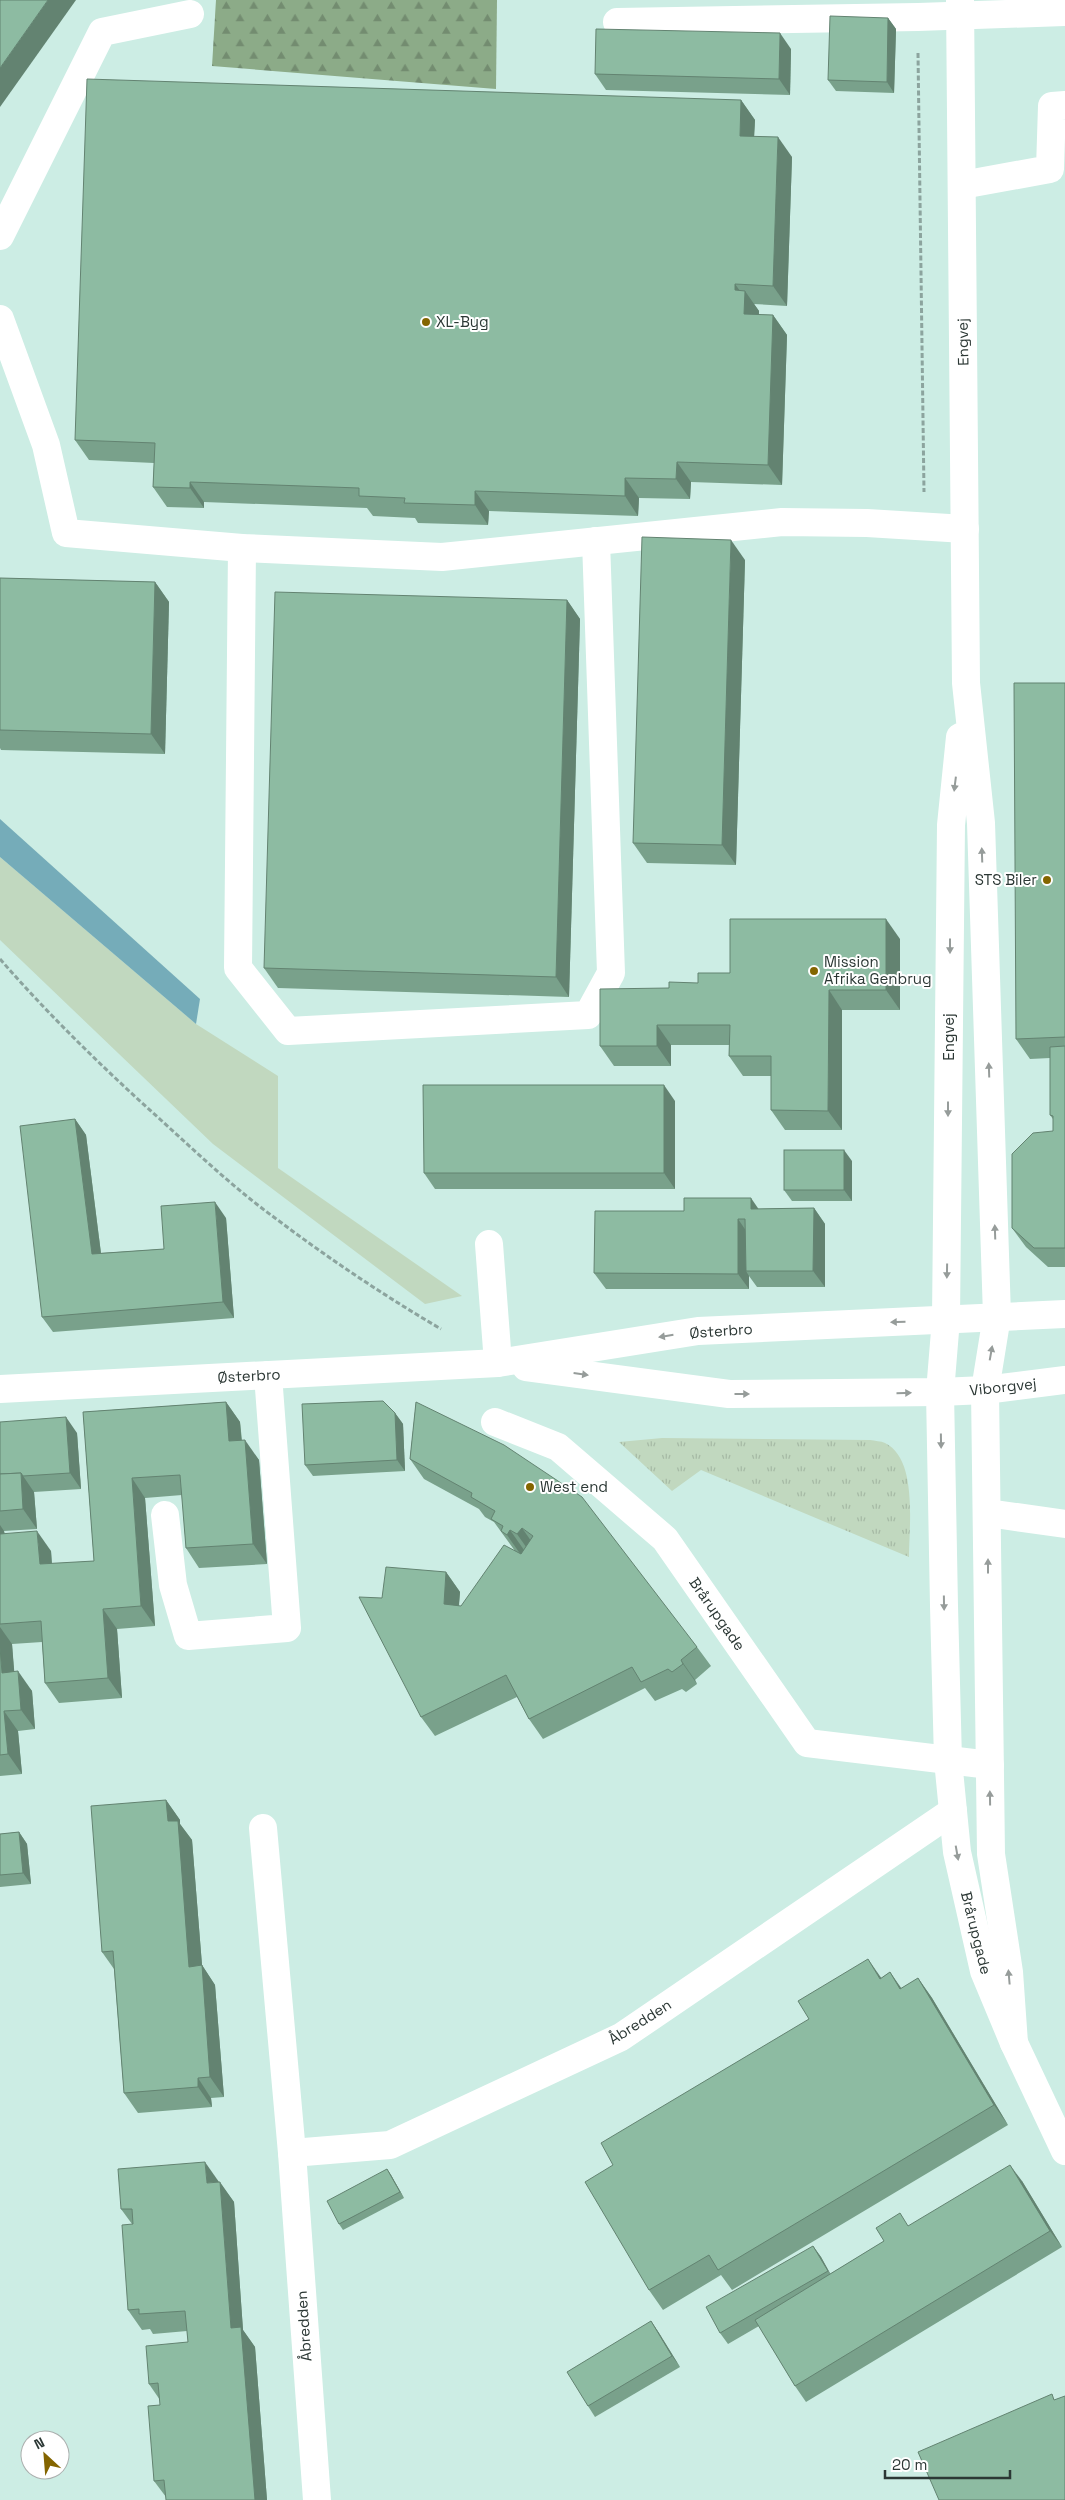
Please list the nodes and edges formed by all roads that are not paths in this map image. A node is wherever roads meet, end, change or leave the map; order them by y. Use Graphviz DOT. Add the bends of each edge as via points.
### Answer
graph roads {
  1 [pos="960,7"];
  2 [pos="1065,12"];
  3 [pos="190,14"];
  4 [pos="617,22"];
  5 [pos="1065,105"];
  6 [pos="962,185"];
  7 [pos="0,236"];
  8 [pos="0,319"];
  9 [pos="965,529"];
  10 [pos="596,541"];
  11 [pos="242,548"];
  12 [pos="966,683"];
  13 [pos="489,1244"];
  14 [pos="1065,1314"];
  15 [pos="998,1316"];
  16 [pos="946,1319"];
  17 [pos="498,1363"];
  18 [pos="268,1375"];
  19 [pos="1065,1380"];
  20 [pos="0,1389"];
  21 [pos="985,1390"];
  22 [pos="940,1392"];
  23 [pos="495,1422"];
  24 [pos="988,1513"];
  25 [pos="164,1515"];
  26 [pos="1065,1524"];
  27 [pos="948,1760"];
  28 [pos="990,1765"];
  29 [pos="953,1812"];
  30 [pos="263,1828"];
  31 [pos="1014,2043"];
  32 [pos="1065,2151"];
  33 [pos="292,2152"];
  34 [pos="317,2500"];
  1 -- 2 [label="street"];
  1 -- 4 [label="street" via="918,17"];
  1 -- 6 [label="street, Engvej"];
  3 -- 7 [label="street" via="102,32"];
  5 -- 6 [label="street" via="1052,106 1050,169"];
  6 -- 9 [label="street, Engvej"];
  8 -- 11 [label="street" via="46,445 66,533"];
  9 -- 10 [label="street" via="782,522"];
  9 -- 12 [label="street, Engvej"];
  10 -- 11 [label="street" via="442,557"];
  10 -- 11 [label="street" via="611,973 588,1015 288,1031 238,968"];
  15 -- 12 [label="street, Engvej, one-way" via="981,823"];
  12 -- 16 [label="street, Engvej, one-way" via="951,825"];
  13 -- 17 [label="street"];
  14 -- 15 [label="street"];
  15 -- 16 [label="street"];
  21 -- 15 [label="street, Engvej, one-way"];
  16 -- 17 [label="street, Østerbro, one-way" via="698,1331"];
  16 -- 22 [label="street, Engvej"];
  17 -- 18 [label="street, Østerbro"];
  17 -- 22 [label="street, Østerbro, one-way" via="729,1394"];
  18 -- 20 [label="street, Østerbro"];
  18 -- 25 [label="street" via="287,1628 188,1636 173,1585"];
  19 -- 21 [label="street, Viborgvej"];
  21 -- 22 [label="street, Viborgvej"];
  21 -- 24 [label="street, Brårupgade"];
  22 -- 27 [label="street, Brårupgade, one-way"];
  23 -- 27 [label="street, Brårupgade" via="558,1447 665,1539 807,1743"];
  24 -- 26 [label="street"];
  28 -- 24 [label="street, Brårupgade, one-way"];
  27 -- 28 [label="street, Brårupgade"];
  27 -- 29 [label="street, Brårupgade"];
  31 -- 28 [label="street, Brårupgade, one-way" via="992,1854"];
  29 -- 31 [label="street, Brårupgade, one-way" via="957,1852 984,1971"];
  29 -- 33 [label="street, Åbredden" via="621,2037 390,2145"];
  30 -- 33 [label="street, Åbredden"];
  31 -- 32 [label="street, Brårupgade"];
  33 -- 34 [label="street, Åbredden"];
}
